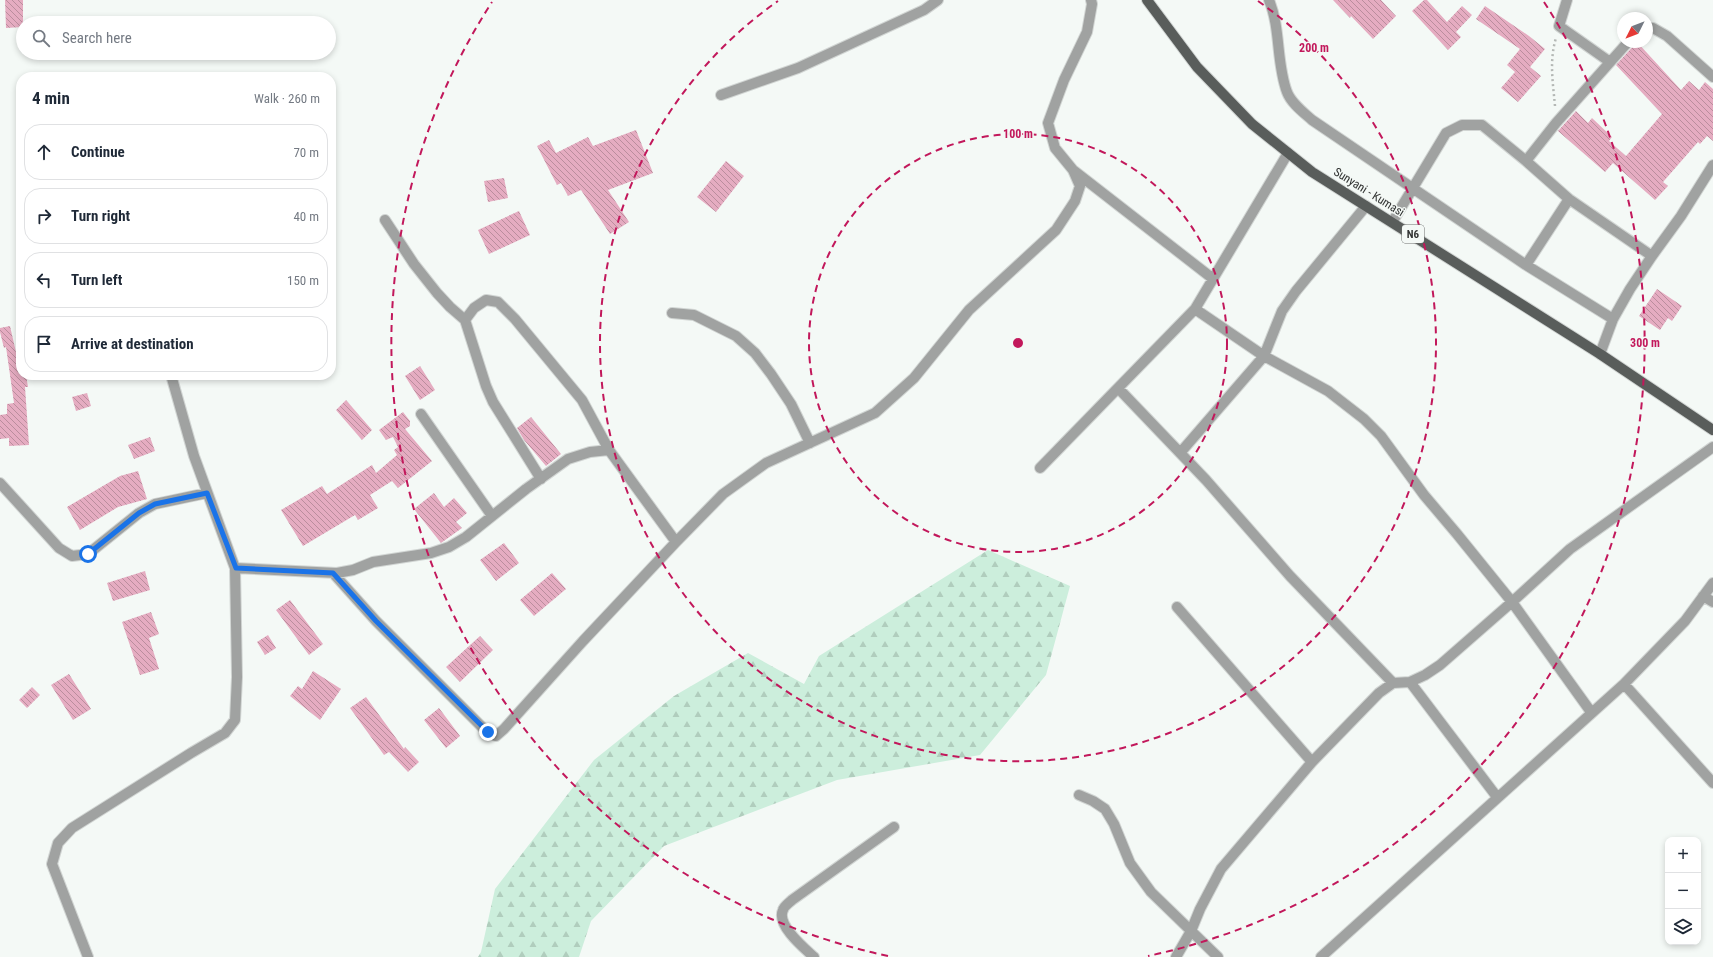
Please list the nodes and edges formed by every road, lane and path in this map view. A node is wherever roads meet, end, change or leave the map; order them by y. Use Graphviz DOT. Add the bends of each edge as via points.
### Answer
graph roads {
  1 [pos="938,0"];
  2 [pos="1091,0"];
  3 [pos="1147,0"];
  4 [pos="1269,0"];
  5 [pos="1567,0"];
  6 [pos="924,5"];
  7 [pos="1559,26"];
  8 [pos="1653,28"];
  9 [pos="1623,48"];
  10 [pos="1610,62"];
  11 [pos="1713,77"];
  12 [pos="721,95"];
  13 [pos="1556,123"];
  14 [pos="1288,153"];
  15 [pos="1526,161"];
  16 [pos="1713,165"];
  17 [pos="1074,170"];
  18 [pos="1414,187"];
  19 [pos="1569,199"];
  20 [pos="1366,206"];
  21 [pos="385,220"];
  22 [pos="1393,222"];
  23 [pos="1652,256"];
  24 [pos="1526,265"];
  25 [pos="1212,278"];
  26 [pos="1195,309"];
  27 [pos="672,313"];
  28 [pos="1614,319"];
  29 [pos="465,320"];
  30 [pos="1600,354"];
  31 [pos="1264,356"];
  32 [pos="172,380"];
  33 [pos="1118,388"];
  34 [pos="421,414"];
  35 [pos="1713,430"];
  36 [pos="810,443"];
  37 [pos="1713,447"];
  38 [pos="609,450"];
  39 [pos="1180,453"];
  40 [pos="1040,468"];
  41 [pos="541,478"];
  42 [pos="0,483"];
  43 [pos="207,493"];
  44 [pos="492,516"];
  45 [pos="676,542"];
  46 [pos="236,568"];
  47 [pos="333,573"];
  48 [pos="1713,582"];
  49 [pos="1703,596"];
  50 [pos="1512,602"];
  51 [pos="1713,602"];
  52 [pos="1178,607"];
  53 [pos="1410,682"];
  54 [pos="1393,683"];
  55 [pos="1624,684"];
  56 [pos="1591,712"];
  57 [pos="1312,762"];
  58 [pos="1713,783"];
  59 [pos="1079,795"];
  60 [pos="1497,797"];
  61 [pos="894,827"];
  62 [pos="1191,931"];
  63 [pos="88,957"];
  64 [pos="814,957"];
  65 [pos="1176,957"];
  66 [pos="1218,957"];
  67 [pos="1321,957"];
  1 -- 6 [label="street"];
  2 -- 17 [label="street" via="1087,32 1064,80 1048,123 1055,148"];
  3 -- 14 [label="main road, Sunyani - Kumasi / N6" via="1197,67 1252,124"];
  4 -- 18 [label="street" via="1274,13 1287,94 1312,120"];
  5 -- 7 [label="street"];
  6 -- 12 [label="street" via="798,68"];
  7 -- 10 [label="street"];
  7 -- 13 [label="path" via="1551,63"];
  8 -- 11 [label="street" via="1667,36"];
  9 -- 10 [label="street"];
  10 -- 13 [label="street"];
  13 -- 15 [label="street"];
  14 -- 20 [label="main road, Sunyani - Kumasi / N6" via="1312,172"];
  14 -- 25 [label="street"];
  15 -- 18 [label="street" via="1482,125 1462,125 1446,133"];
  15 -- 19 [label="street"];
  16 -- 23 [label="street"];
  17 -- 25 [label="street"];
  17 -- 36 [label="street" via="1080,186 1075,201 1056,230 969,310 914,378 875,413"];
  18 -- 22 [label="street"];
  18 -- 24 [label="street"];
  19 -- 23 [label="street"];
  19 -- 24 [label="street"];
  20 -- 22 [label="main road, Sunyani - Kumasi / N6"];
  20 -- 31 [label="street" via="1282,311"];
  21 -- 29 [label="street" via="437,293"];
  22 -- 30 [label="main road, Sunyani - Kumasi / N6"];
  23 -- 28 [label="street"];
  24 -- 28 [label="street"];
  25 -- 26 [label="street"];
  26 -- 31 [label="street"];
  26 -- 33 [label="street"];
  27 -- 36 [label="street" via="694,315 708,321 736,336 755,353 791,404"];
  28 -- 30 [label="street"];
  29 -- 38 [label="street" via="474,308 486,300 498,302 582,400"];
  29 -- 41 [label="street" via="493,402"];
  30 -- 35 [label="main road, Sunyani - Kumasi / N6"];
  31 -- 39 [label="street"];
  31 -- 50 [label="street" via="1328,391 1372,427"];
  32 -- 43 [label="street"];
  33 -- 39 [label="street"];
  33 -- 40 [label="street"];
  34 -- 44 [label="street"];
  36 -- 45 [label="street" via="766,463 723,494"];
  37 -- 50 [label="street" via="1570,549"];
  38 -- 41 [label="street" via="590,452 568,460"];
  38 -- 45 [label="street"];
  39 -- 54 [label="street" via="1290,576"];
  41 -- 44 [label="street"];
  42 -- 43 [label="street" via="59,548 72,556 88,554 139,513 155,504"];
  43 -- 46 [label="street"];
  44 -- 47 [label="street" via="449,547"];
  45 -- 47 [label="street" via="496,736 488,732 381,626"];
  46 -- 47 [label="street"];
  46 -- 63 [label="street" via="235,720 225,733 72,828 58,843 52,864"];
  48 -- 49 [label="street"];
  49 -- 51 [label="street"];
  49 -- 55 [label="street" via="1685,621"];
  50 -- 53 [label="street" via="1440,665"];
  50 -- 56 [label="street"];
  52 -- 57 [label="street"];
  53 -- 54 [label="street"];
  53 -- 60 [label="street"];
  54 -- 57 [label="street"];
  55 -- 56 [label="street"];
  55 -- 58 [label="street"];
  56 -- 60 [label="street"];
  57 -- 62 [label="street" via="1221,869"];
  59 -- 62 [label="street" via="1105,809 1130,863 1151,892"];
  60 -- 67 [label="street"];
  61 -- 64 [label="street" via="783,909 781,918 786,927"];
  62 -- 65 [label="street"];
  62 -- 66 [label="street"];
}
